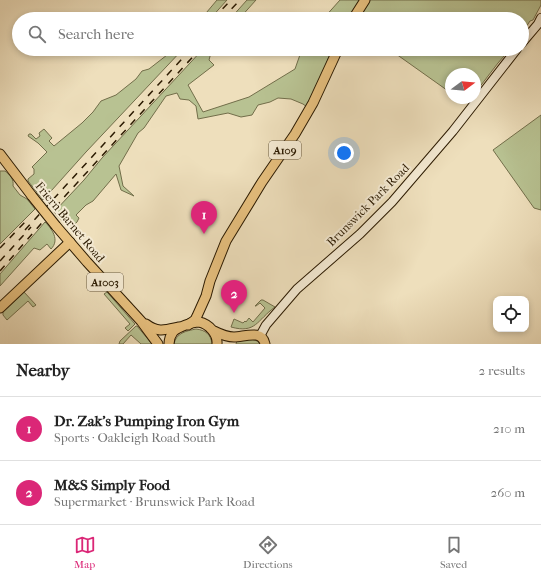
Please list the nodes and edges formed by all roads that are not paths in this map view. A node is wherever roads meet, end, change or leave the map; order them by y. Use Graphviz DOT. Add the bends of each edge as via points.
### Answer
graph roads {
  1 [pos="365,0"];
  2 [pos="357,12"];
  3 [pos="541,18"];
  4 [pos="529,35"];
  5 [pos="335,56"];
  6 [pos="512,56"];
  7 [pos="0,154"];
  8 [pos="70,242"];
  9 [pos="206,296"];
  10 [pos="0,308"];
  11 [pos="141,321"];
  12 [pos="184,326"];
  13 [pos="212,329"];
  14 [pos="262,340"];
  15 [pos="158,344"];
  16 [pos="169,344"];
  17 [pos="217,344"];
  1 -- 2 [label="main road"];
  3 -- 4 [label="street"];
  5 -- 9 [label="main road, A109" via="306,116 226,241"];
  6 -- 14 [label="street, Brunswick Park Road" via="453,131 392,202 297,289 266,325"];
  7 -- 8 [label="main road, Friern Barnet Road / A1003, bridge"];
  8 -- 10 [label="main road"];
  8 -- 11 [label="main road, Friern Barnet Road / A1003"];
  9 -- 12 [label="main road, A109" via="195,320"];
  9 -- 13 [label="main road, A109" via="204,315 206,324"];
  11 -- 12 [label="main road, Friern Barnet Road / A1003" via="158,331"];
  11 -- 15 [label="main road, Friern Barnet Road / A1003"];
  12 -- 13 [label="main road, A1003" via="200,322"];
  12 -- 16 [label="main road" via="171,335"];
  13 -- 14 [label="main road, Brunswick Park Road / A1003" via="234,337 252,335"];
  13 -- 17 [label="main road" via="217,336"];
}
